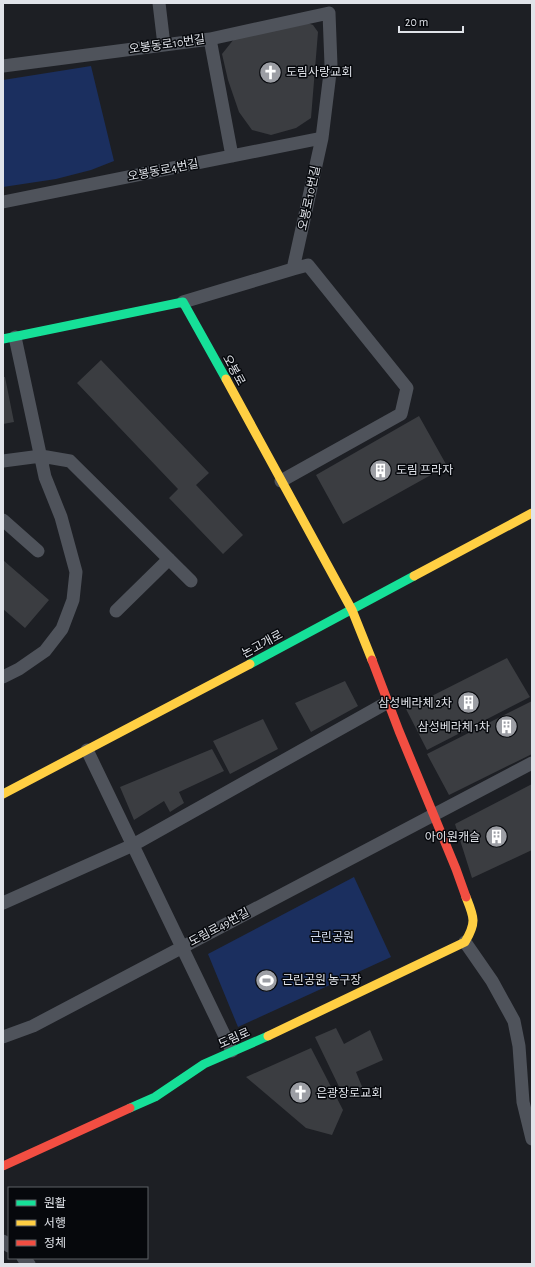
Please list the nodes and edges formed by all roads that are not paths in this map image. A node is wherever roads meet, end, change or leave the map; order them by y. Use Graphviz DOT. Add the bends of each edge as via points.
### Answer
graph roads {
  1 [pos="160,3"];
  2 [pos="329,13"];
  3 [pos="210,39"];
  4 [pos="164,45"];
  5 [pos="3,66"];
  6 [pos="322,138"];
  7 [pos="232,156"];
  8 [pos="3,202"];
  9 [pos="293,269"];
  10 [pos="182,302"];
  11 [pos="9,338"];
  12 [pos="40,456"];
  13 [pos="3,460"];
  14 [pos="281,481"];
  15 [pos="532,514"];
  16 [pos="3,520"];
  17 [pos="38,551"];
  18 [pos="169,559"];
  19 [pos="191,581"];
  20 [pos="352,610"];
  21 [pos="116,611"];
  22 [pos="3,677"];
  23 [pos="388,702"];
  24 [pos="87,750"];
  25 [pos="532,763"];
  26 [pos="3,794"];
  27 [pos="433,814"];
  28 [pos="133,845"];
  29 [pos="3,903"];
  30 [pos="465,942"];
  31 [pos="181,947"];
  32 [pos="3,1037"];
  33 [pos="232,1052"];
  34 [pos="532,1139"];
  35 [pos="3,1166"];
  1 -- 4 [label="lane"];
  2 -- 3 [label="lane, 오봉동로10번길"];
  2 -- 6 [label="lane, 오봉로10번길" via="331,65"];
  3 -- 4 [label="lane, 오봉동로10번길"];
  3 -- 7 [label="lane"];
  4 -- 5 [label="lane, 오봉동로10번길"];
  6 -- 7 [label="lane, 오봉동로4번길"];
  6 -- 9 [label="lane, 오봉로10번길"];
  7 -- 8 [label="lane, 오봉동로4번길"];
  9 -- 10 [label="lane"];
  9 -- 14 [label="lane" via="308,265 407,388 401,414"];
  10 -- 11 [label="street"];
  10 -- 14 [label="street, 오봉로"];
  11 -- 12 [label="lane"];
  12 -- 13 [label="lane"];
  12 -- 18 [label="lane" via="70,461"];
  12 -- 22 [label="lane" via="76,572 73,600 62,629 45,651"];
  14 -- 20 [label="street, 오봉로"];
  15 -- 20 [label="street, 논고개로"];
  16 -- 17 [label="lane"];
  18 -- 19 [label="lane"];
  18 -- 21 [label="lane"];
  20 -- 23 [label="street"];
  20 -- 24 [label="street, 논고개로"];
  23 -- 27 [label="street"];
  23 -- 28 [label="lane"];
  24 -- 26 [label="street, 논고개로"];
  24 -- 28 [label="lane"];
  25 -- 27 [label="lane, 도림로49번길"];
  27 -- 30 [label="street" via="473,916 472,930"];
  27 -- 31 [label="lane, 도림로49번길"];
  28 -- 29 [label="lane"];
  28 -- 31 [label="lane"];
  30 -- 33 [label="street, 도림로"];
  30 -- 34 [label="lane" via="492,981 514,1021 519,1046 523,1102"];
  31 -- 32 [label="lane, 도림로49번길" via="33,1026"];
  31 -- 33 [label="lane"];
  33 -- 35 [label="street, 도림로" via="204,1064 155,1097"];
}
